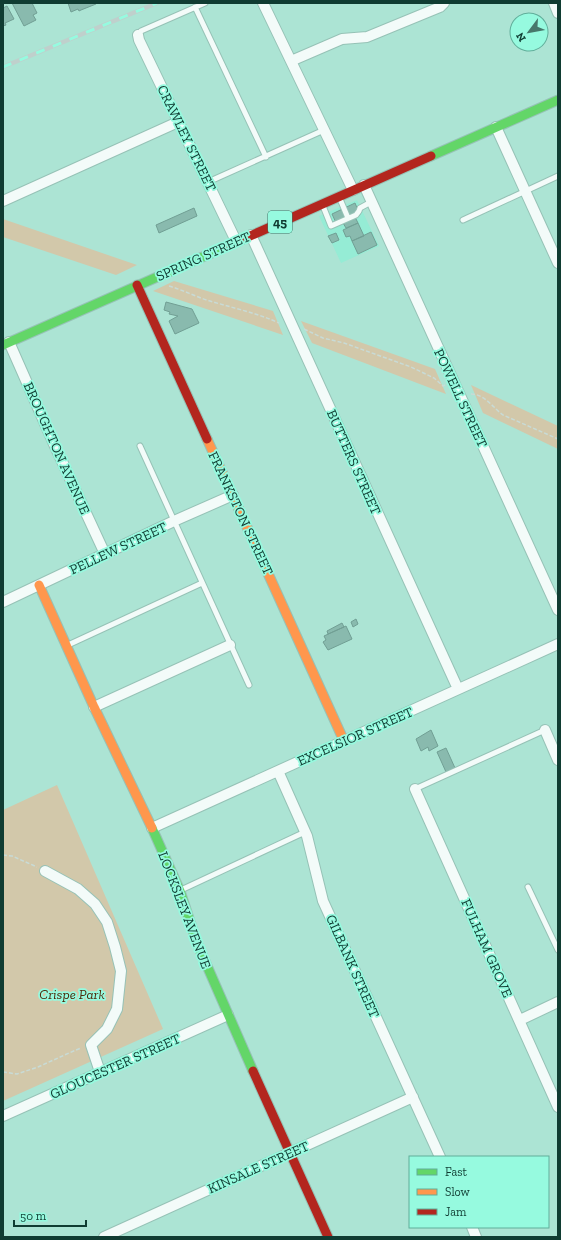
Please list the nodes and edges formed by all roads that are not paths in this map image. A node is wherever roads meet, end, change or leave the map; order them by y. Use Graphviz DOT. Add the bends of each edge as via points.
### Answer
graph roads {
  1 [pos="205,3"];
  2 [pos="263,3"];
  3 [pos="444,3"];
  4 [pos="554,3"];
  5 [pos="195,7"];
  6 [pos="558,13"];
  7 [pos="138,35"];
  8 [pos="291,61"];
  9 [pos="558,100"];
  10 [pos="178,122"];
  11 [pos="496,127"];
  12 [pos="324,130"];
  13 [pos="266,156"];
  14 [pos="558,176"];
  15 [pos="208,182"];
  16 [pos="364,185"];
  17 [pos="353,190"];
  18 [pos="525,191"];
  19 [pos="338,196"];
  20 [pos="3,201"];
  21 [pos="371,202"];
  22 [pos="322,204"];
  23 [pos="348,218"];
  24 [pos="463,220"];
  25 [pos="251,235"];
  26 [pos="236,242"];
  27 [pos="558,263"];
  28 [pos="137,285"];
  29 [pos="6,343"];
  30 [pos="140,446"];
  31 [pos="232,495"];
  32 [pos="174,521"];
  33 [pos="105,554"];
  34 [pos="202,583"];
  35 [pos="39,586"];
  36 [pos="3,602"];
  37 [pos="558,610"];
  38 [pos="558,644"];
  39 [pos="230,645"];
  40 [pos="67,646"];
  41 [pos="249,685"];
  42 [pos="458,689"];
  43 [pos="94,707"];
  44 [pos="545,730"];
  45 [pos="344,741"];
  46 [pos="558,760"];
  47 [pos="278,771"];
  48 [pos="415,789"];
  49 [pos="152,828"];
  50 [pos="305,832"];
  51 [pos="45,871"];
  52 [pos="528,887"];
  53 [pos="180,891"];
  54 [pos="558,950"];
  55 [pos="558,1002"];
  56 [pos="228,1015"];
  57 [pos="520,1020"];
  58 [pos="100,1072"];
  59 [pos="413,1097"];
  60 [pos="558,1107"];
  61 [pos="3,1116"];
  62 [pos="290,1153"];
  63 [pos="440,1156"];
  64 [pos="104,1237"];
  65 [pos="328,1237"];
  1 -- 5 [label="lane"];
  2 -- 8 [label="street"];
  3 -- 8 [label="street" via="440,7 367,37 342,39"];
  4 -- 6 [label="street"];
  5 -- 7 [label="lane" via="141,31"];
  5 -- 13 [label="lane"];
  7 -- 10 [label="street, CRAWLEY STREET"];
  8 -- 12 [label="street"];
  9 -- 11 [label="street, SPRING STREET / 45"];
  10 -- 15 [label="street, CRAWLEY STREET"];
  10 -- 20 [label="street"];
  11 -- 16 [label="street, SPRING STREET / 45"];
  11 -- 18 [label="street"];
  12 -- 13 [label="lane"];
  12 -- 17 [label="street"];
  13 -- 15 [label="lane"];
  14 -- 18 [label="lane"];
  15 -- 26 [label="street, CRAWLEY STREET"];
  16 -- 17 [label="street, SPRING STREET / 45"];
  16 -- 21 [label="street, POWELL STREET"];
  17 -- 19 [label="street, SPRING STREET / 45"];
  18 -- 24 [label="lane"];
  18 -- 27 [label="street"];
  19 -- 22 [label="street, SPRING STREET / 45"];
  19 -- 23 [label="lane"];
  21 -- 23 [label="lane"];
  21 -- 37 [label="street, POWELL STREET"];
  22 -- 23 [label="lane" via="331,226"];
  22 -- 25 [label="street, SPRING STREET / 45"];
  25 -- 26 [label="street, SPRING STREET / 45"];
  25 -- 42 [label="street, BUTTERS STREET"];
  26 -- 28 [label="street, SPRING STREET / 45"];
  28 -- 29 [label="street, SPRING STREET / 45"];
  28 -- 31 [label="street, FRANKSTON STREET"];
  29 -- 33 [label="street, BROUGHTON AVENUE"];
  30 -- 32 [label="lane"];
  31 -- 32 [label="street, PELLEW STREET"];
  31 -- 45 [label="street, FRANKSTON STREET"];
  32 -- 33 [label="street, PELLEW STREET"];
  32 -- 34 [label="lane"];
  33 -- 35 [label="street, PELLEW STREET"];
  34 -- 39 [label="lane"];
  34 -- 40 [label="lane"];
  35 -- 36 [label="street, PELLEW STREET"];
  35 -- 40 [label="street, LOCKSLEY AVENUE"];
  38 -- 42 [label="street, EXCELSIOR STREET"];
  39 -- 41 [label="lane"];
  39 -- 43 [label="street"];
  40 -- 43 [label="street, LOCKSLEY AVENUE"];
  42 -- 45 [label="street, EXCELSIOR STREET"];
  43 -- 49 [label="street, LOCKSLEY AVENUE"];
  44 -- 46 [label="street"];
  44 -- 48 [label="lane"];
  45 -- 47 [label="street, EXCELSIOR STREET"];
  47 -- 49 [label="street, EXCELSIOR STREET"];
  47 -- 50 [label="street, GILBANK STREET"];
  48 -- 57 [label="street, FULHAM GROVE"];
  49 -- 53 [label="street, LOCKSLEY AVENUE"];
  50 -- 53 [label="lane"];
  50 -- 59 [label="street, GILBANK STREET" via="323,901"];
  51 -- 58 [label="street" via="78,889 94,904 107,922 115,947 121,971 117,1009 106,1029 91,1045"];
  52 -- 54 [label="lane"];
  53 -- 56 [label="street, LOCKSLEY AVENUE" via="197,943"];
  55 -- 57 [label="street"];
  56 -- 58 [label="street, GLOUCESTER STREET"];
  56 -- 62 [label="street, LOCKSLEY AVENUE"];
  57 -- 60 [label="street, FULHAM GROVE"];
  58 -- 61 [label="street, GLOUCESTER STREET"];
  59 -- 62 [label="street, KINSALE STREET"];
  59 -- 63 [label="street, GILBANK STREET"];
  62 -- 64 [label="street, KINSALE STREET"];
  62 -- 65 [label="street, LOCKSLEY AVENUE"];
}
